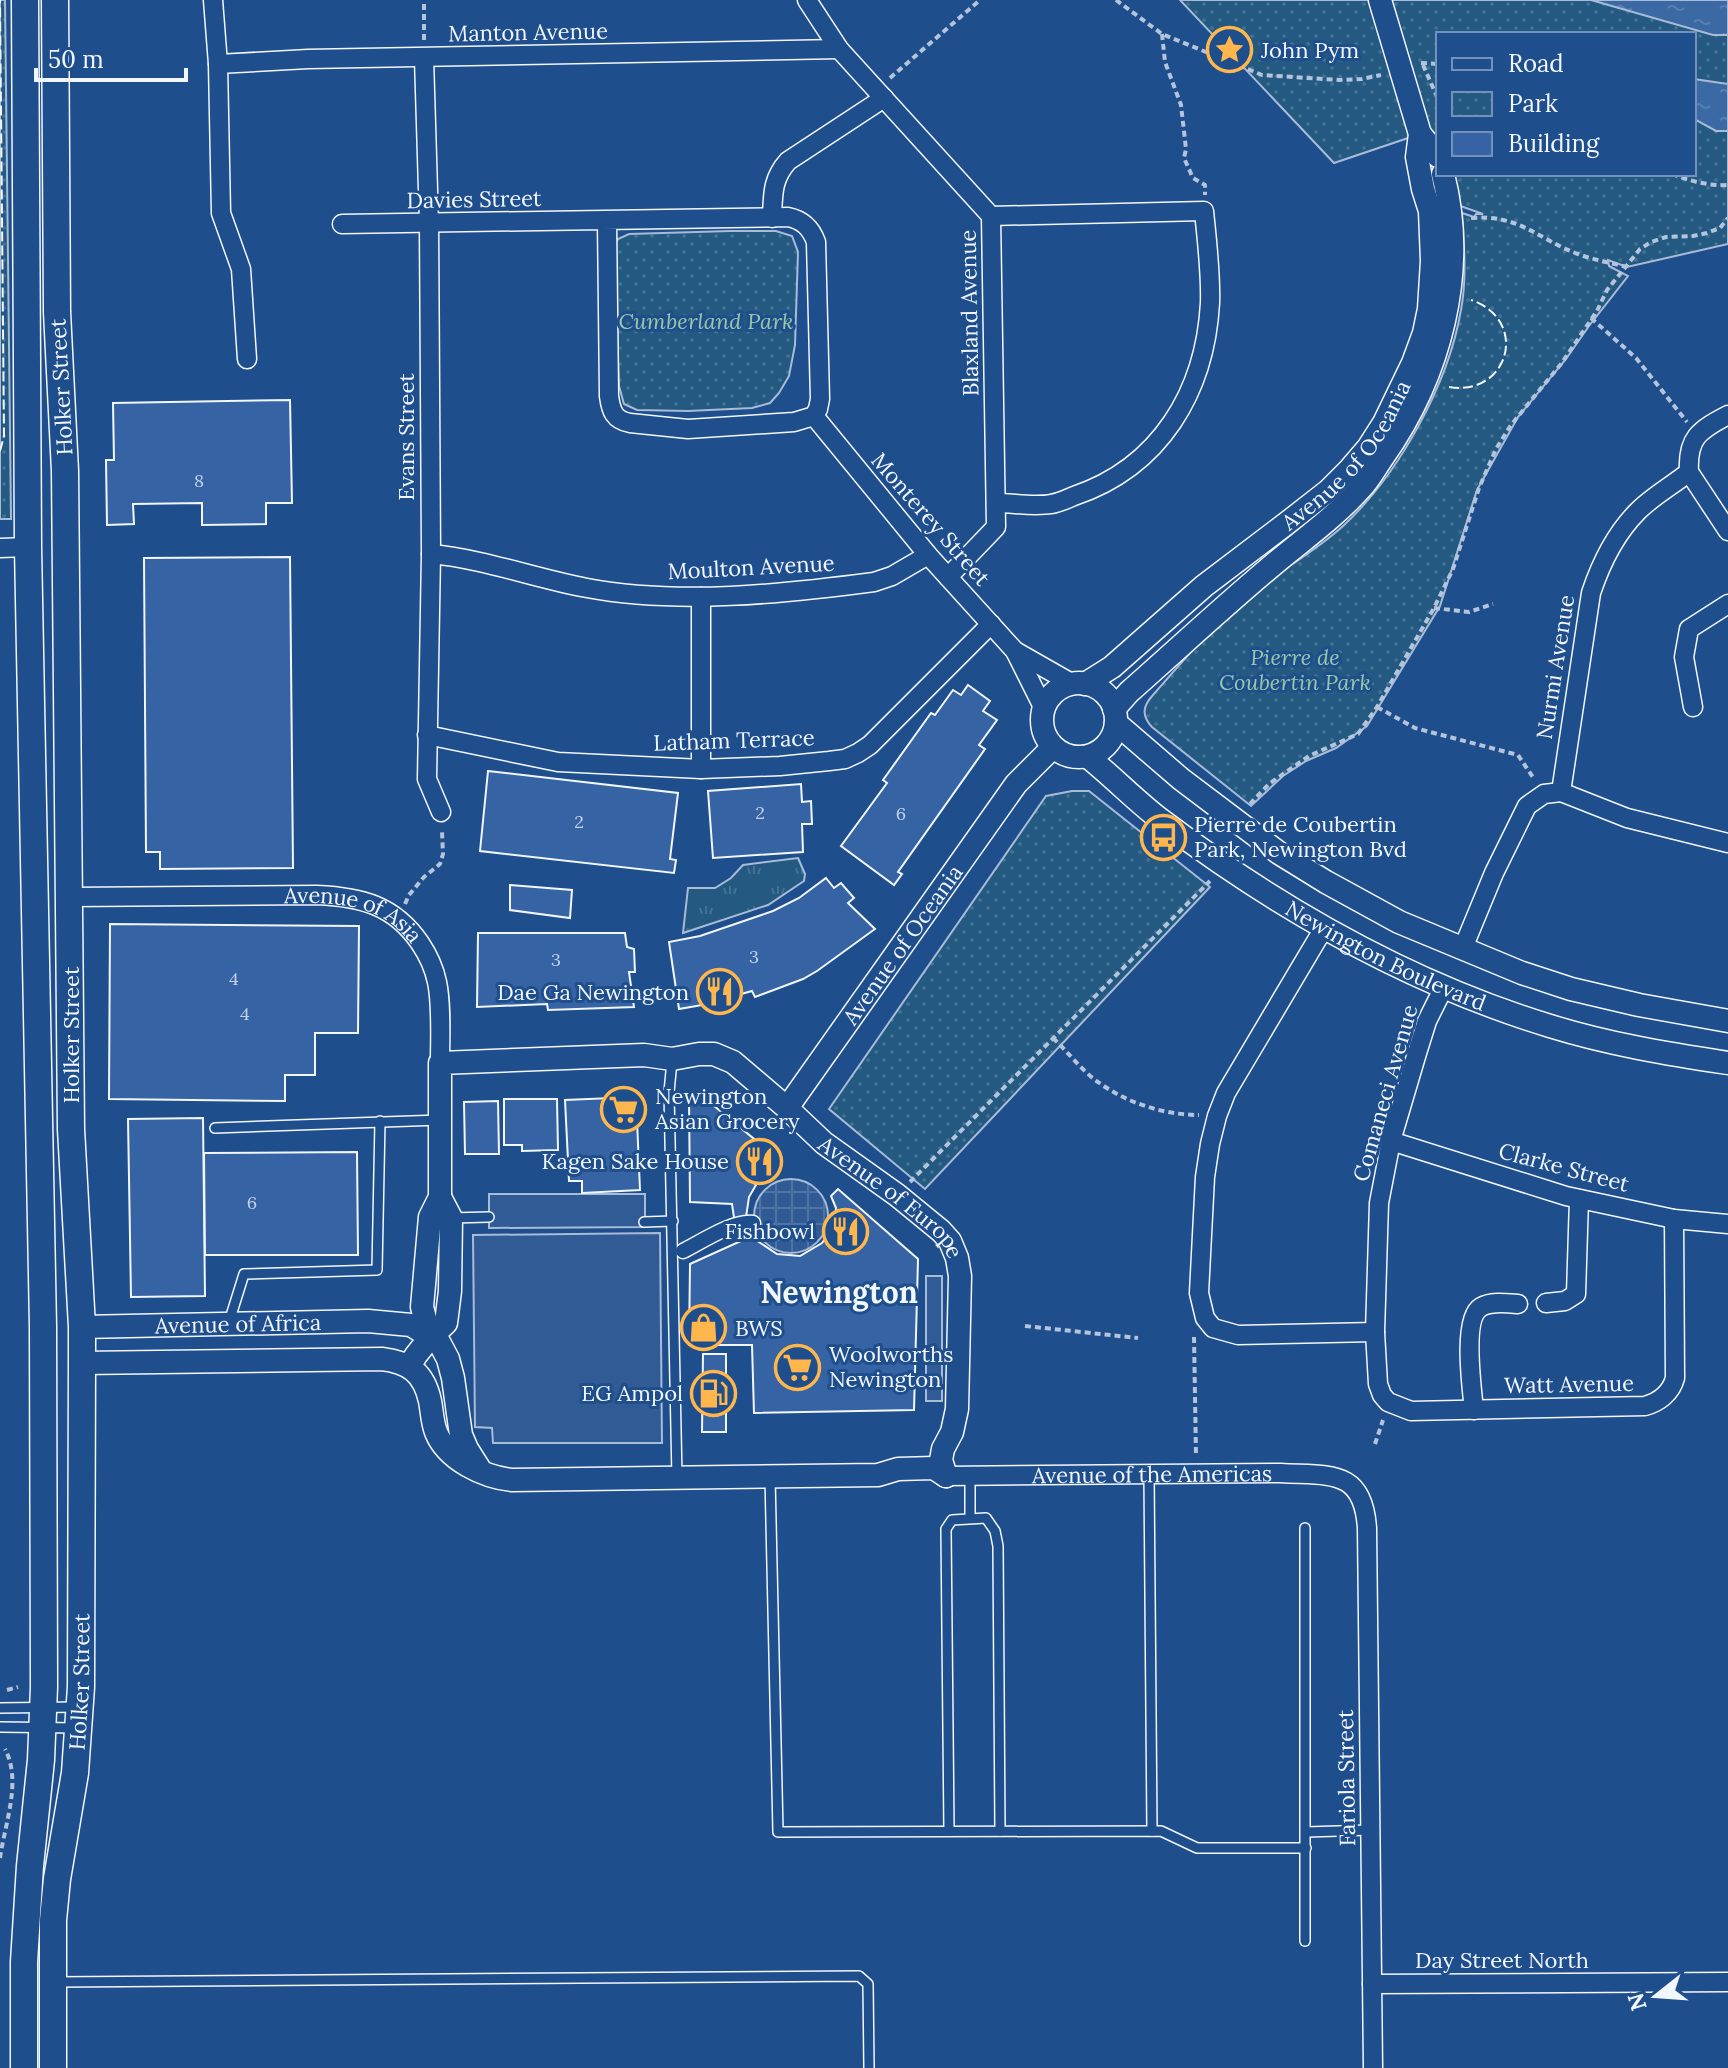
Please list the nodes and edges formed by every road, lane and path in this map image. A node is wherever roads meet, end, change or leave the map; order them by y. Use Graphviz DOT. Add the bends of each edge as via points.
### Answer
graph roads {
  1 [pos="25,0"];
  2 [pos="55,0"];
  3 [pos="213,0"];
  4 [pos="424,0"];
  5 [pos="807,0"];
  6 [pos="980,0"];
  7 [pos="1116,0"];
  8 [pos="1380,0"];
  9 [pos="1162,34"];
  10 [pos="839,49"];
  11 [pos="424,58"];
  12 [pos="218,64"];
  13 [pos="1436,64"];
  14 [pos="1380,75"];
  15 [pos="880,94"];
  16 [pos="1436,94"];
  17 [pos="1420,134"];
  18 [pos="1436,154"];
  19 [pos="1443,176"];
  20 [pos="1677,176"];
  21 [pos="1728,185"];
  22 [pos="1468,207"];
  23 [pos="1204,211"];
  24 [pos="991,216"];
  25 [pos="772,218"];
  26 [pos="1728,218"];
  27 [pos="607,221"];
  28 [pos="429,223"];
  29 [pos="342,224"];
  30 [pos="1627,267"];
  31 [pos="1591,318"];
  32 [pos="247,359"];
  33 [pos="1728,415"];
  34 [pos="814,416"];
  35 [pos="1697,435"];
  36 [pos="1689,472"];
  37 [pos="996,503"];
  38 [pos="1728,531"];
  39 [pos="28,547"];
  40 [pos="0,548"];
  41 [pos="64,548"];
  42 [pos="431,554"];
  43 [pos="928,555"];
  44 [pos="948,577"];
  45 [pos="701,597"];
  46 [pos="1493,604"];
  47 [pos="1728,604"];
  48 [pos="1434,608"];
  49 [pos="991,624"];
  50 [pos="1015,651"];
  51 [pos="1079,684"];
  52 [pos="1377,707"];
  53 [pos="1693,707"];
  54 [pos="1044,709"];
  55 [pos="1115,716"];
  56 [pos="427,735"];
  57 [pos="1053,747"];
  58 [pos="1088,757"];
  59 [pos="701,769"];
  60 [pos="1552,793"];
  61 [pos="1248,806"];
  62 [pos="441,812"];
  63 [pos="1728,843"];
  64 [pos="1210,881"];
  65 [pos="70,897"];
  66 [pos="400,918"];
  67 [pos="1324,928"];
  68 [pos="1463,948"];
  69 [pos="1444,987"];
  70 [pos="1728,1021"];
  71 [pos="1053,1038"];
  72 [pos="672,1059"];
  73 [pos="440,1063"];
  74 [pos="1728,1063"];
  75 [pos="787,1108"];
  76 [pos="1217,1116"];
  77 [pos="440,1120"];
  78 [pos="380,1121"];
  79 [pos="215,1128"];
  80 [pos="1391,1141"];
  81 [pos="897,1195"];
  82 [pos="440,1197"];
  83 [pos="1579,1199"];
  84 [pos="489,1217"];
  85 [pos="451,1218"];
  86 [pos="1674,1219"];
  87 [pos="673,1221"];
  88 [pos="644,1222"];
  89 [pos="753,1223"];
  90 [pos="1728,1224"];
  91 [pos="683,1251"];
  92 [pos="1546,1303"];
  93 [pos="1518,1304"];
  94 [pos="228,1325"];
  95 [pos="1025,1326"];
  96 [pos="43,1327"];
  97 [pos="82,1327"];
  98 [pos="1375,1332"];
  99 [pos="430,1337"];
  100 [pos="1194,1337"];
  101 [pos="1138,1338"];
  102 [pos="82,1363"];
  103 [pos="43,1364"];
  104 [pos="409,1366"];
  105 [pos="1388,1402"];
  106 [pos="1474,1410"];
  107 [pos="1375,1444"];
  108 [pos="943,1449"];
  109 [pos="915,1469"];
  110 [pos="481,1472"];
  111 [pos="1149,1474"];
  112 [pos="1197,1474"];
  113 [pos="878,1475"];
  114 [pos="970,1475"];
  115 [pos="946,1476"];
  116 [pos="770,1477"];
  117 [pos="677,1478"];
  118 [pos="1356,1489"];
  119 [pos="970,1518"];
  120 [pos="1305,1528"];
  121 [pos="18,1687"];
  122 [pos="7,1690"];
  123 [pos="0,1708"];
  124 [pos="43,1718"];
  125 [pos="79,1718"];
  126 [pos="0,1727"];
  127 [pos="5,1749"];
  128 [pos="1370,1830"];
  129 [pos="949,1831"];
  130 [pos="1000,1831"];
  131 [pos="1152,1831"];
  132 [pos="1306,1832"];
  133 [pos="1306,1848"];
  134 [pos="0,1858"];
  135 [pos="1305,1941"];
  136 [pos="52,1982"];
  137 [pos="1728,1982"];
  138 [pos="1372,1984"];
  139 [pos="24,2068"];
  140 [pos="53,2068"];
  141 [pos="869,2068"];
  142 [pos="1373,2068"];
  1 -- 39 [label="main road, Holker Street"];
  2 -- 41 [label="main road, Holker Street"];
  3 -- 12 [label="street"];
  4 -- 11 [label="path"];
  5 -- 10 [label="street, Blaxland Avenue"];
  6 -- 15 [label="path"];
  7 -- 9 [label="path"];
  8 -- 17 [label="street, Avenue of Oceania"];
  9 -- 14 [label="path" via="1262,75 1339,80"];
  9 -- 23 [label="path" via="1165,62 1181,105 1184,158 1193,178 1205,185"];
  10 -- 11 [label="street, Manton Avenue"];
  10 -- 15 [label="street, Blaxland Avenue"];
  11 -- 12 [label="street, Manton Avenue"];
  11 -- 28 [label="street, Evans Street"];
  12 -- 32 [label="street" via="221,213 241,269"];
  13 -- 16 [label="path" via="1422,63"];
  15 -- 24 [label="street, Blaxland Avenue"];
  15 -- 25 [label="street" via="788,161 774,186"];
  17 -- 18 [label="street, Avenue of Oceania"];
  17 -- 51 [label="street, Avenue of Oceania" via="1417,157 1432,234 1429,309 1413,363 1384,423 1328,491 1204,586 1112,667"];
  19 -- 55 [label="street, Avenue of Oceania" via="1451,227 1446,316 1420,395 1394,441 1328,522 1129,692"];
  20 -- 21 [label="path"];
  22 -- 30 [label="path" via="1471,218 1509,220 1576,253"];
  23 -- 24 [label="street"];
  23 -- 37 [label="street" via="1210,278 1206,335 1180,414 1136,464 1097,488 1049,505"];
  24 -- 37 [label="street, Blaxland Avenue"];
  25 -- 27 [label="street, Davies Street"];
  25 -- 34 [label="street, Davies Street" via="798,219 816,242 820,399"];
  26 -- 30 [label="path" via="1707,233 1651,242"];
  27 -- 28 [label="street, Davies Street"];
  27 -- 34 [label="street" via="609,396 614,416 630,423 688,429"];
  28 -- 29 [label="street, Davies Street"];
  28 -- 42 [label="street, Evans Street"];
  30 -- 31 [label="path"];
  31 -- 35 [label="path" via="1636,358"];
  31 -- 48 [label="path" via="1496,449"];
  33 -- 35 [label="street"];
  34 -- 43 [label="street, Monterey Street"];
  35 -- 36 [label="street" via="1688,457"];
  36 -- 38 [label="street"];
  36 -- 60 [label="street, Nurmi Avenue" via="1640,509 1619,533 1597,575"];
  37 -- 44 [label="street, Blaxland Avenue" via="996,527"];
  39 -- 40 [label="street"];
  39 -- 41 [label="main road"];
  39 -- 96 [label="main road, Holker Street"];
  41 -- 65 [label="main road, Holker Street"];
  42 -- 45 [label="street, Moulton Avenue" via="588,588"];
  42 -- 56 [label="street, Evans Street"];
  43 -- 44 [label="street, Monterey Street"];
  43 -- 45 [label="street, Moulton Avenue" via="874,582"];
  44 -- 49 [label="street, Monterey Street"];
  45 -- 59 [label="street"];
  46 -- 48 [label="path" via="1469,612"];
  47 -- 53 [label="street" via="1689,629 1684,657"];
  48 -- 52 [label="path"];
  49 -- 50 [label="street, Monterey Street"];
  49 -- 59 [label="street, Latham Terrace" via="858,753 780,766"];
  50 -- 51 [label="street, Monterey Street"];
  50 -- 54 [label="street, Monterey Street"];
  51 -- 54 [label="street" via="1055,692"];
  51 -- 55 [label="street" via="1103,692"];
  52 -- 60 [label="path" via="1415,728 1518,755"];
  52 -- 61 [label="path" via="1358,734 1309,756"];
  54 -- 57 [label="street" via="1042,725"];
  55 -- 58 [label="street" via="1107,744"];
  55 -- 68 [label="street, Newington Boulevard" via="1171,771 1279,853 1399,922"];
  56 -- 59 [label="street, Latham Terrace" via="558,762"];
  56 -- 62 [label="street, Evans Street" via="427,779"];
  57 -- 58 [label="street"];
  57 -- 75 [label="street, Avenue of Oceania" via="1016,784"];
  58 -- 67 [label="street, Newington Boulevard" via="1160,819"];
  60 -- 63 [label="street"];
  60 -- 68 [label="street" via="1527,806"];
  62 -- 66 [label="path" via="440,864 409,895"];
  64 -- 71 [label="path"];
  65 -- 66 [label="street, Avenue of Asia" via="345,897"];
  65 -- 97 [label="main road, Holker Street" via="71,1129"];
  66 -- 73 [label="street, Avenue of Asia" via="430,958 438,985"];
  67 -- 69 [label="street, Newington Boulevard"];
  67 -- 76 [label="street"];
  68 -- 70 [label="street, Newington Boulevard" via="1571,989"];
  69 -- 74 [label="street, Newington Boulevard" via="1562,1029"];
  69 -- 80 [label="street, Comaneci Avenue" via="1427,1021"];
  71 -- 76 [label="path" via="1097,1082 1139,1105"];
  71 -- 81 [label="path"];
  72 -- 73 [label="street, Avenue of Europe" via="644,1055"];
  72 -- 75 [label="street, Avenue of Europe" via="714,1054 733,1062"];
  72 -- 87 [label="lane"];
  73 -- 77 [label="street, Avenue of Asia"];
  75 -- 81 [label="street, Avenue of Europe" via="824,1143"];
  76 -- 98 [label="street" via="1205,1177 1199,1293 1205,1318 1213,1328 1238,1335"];
  77 -- 78 [label="lane"];
  77 -- 82 [label="street, Avenue of Asia"];
  78 -- 79 [label="lane"];
  78 -- 94 [label="lane" via="377,1270 244,1274"];
  80 -- 83 [label="street, Clarke Street"];
  80 -- 98 [label="street, Comaneci Avenue" via="1379,1203"];
  81 -- 108 [label="street, Avenue of Europe" via="941,1231 957,1258 957,1409"];
  82 -- 85 [label="street, Avenue of Asia"];
  82 -- 99 [label="street, Avenue of Asia" via="430,1217 422,1307"];
  83 -- 86 [label="street, Clarke Street"];
  83 -- 92 [label="street" via="1576,1294"];
  84 -- 85 [label="lane"];
  85 -- 99 [label="street, Avenue of Asia" via="446,1323"];
  86 -- 90 [label="street, Clarke Street"];
  86 -- 106 [label="street, Watt Avenue" via="1672,1388 1645,1406"];
  87 -- 88 [label="lane"];
  87 -- 117 [label="lane"];
  89 -- 91 [label="street" via="735,1225"];
  93 -- 106 [label="street" via="1484,1305 1473,1316"];
  94 -- 97 [label="street, Avenue of Africa"];
  94 -- 99 [label="street, Avenue of Africa" via="391,1322 411,1325"];
  95 -- 101 [label="path"];
  96 -- 97 [label="main road, Avenue of Africa"];
  96 -- 103 [label="main road, Holker Street"];
  97 -- 102 [label="main road, Holker Street"];
  98 -- 105 [label="street, Comaneci Avenue" via="1378,1384"];
  99 -- 104 [label="street, Avenue of Asia"];
  99 -- 110 [label="street" via="448,1359 461,1435"];
  100 -- 112 [label="path"];
  102 -- 103 [label="main road, Avenue of Africa"];
  102 -- 104 [label="street, Avenue of Africa" via="382,1359"];
  102 -- 125 [label="main road, Holker Street"];
  103 -- 124 [label="main road, Holker Street"];
  104 -- 110 [label="street, Avenue of the Americas" via="425,1385 441,1442"];
  105 -- 106 [label="street, Watt Avenue" via="1411,1411"];
  105 -- 107 [label="path"];
  108 -- 109 [label="street"];
  108 -- 115 [label="street, Avenue of Europe"];
  109 -- 113 [label="street, Avenue of the Americas"];
  109 -- 115 [label="street, Avenue of the Americas" via="934,1468"];
  110 -- 117 [label="street, Avenue of the Americas" via="512,1480"];
  111 -- 112 [label="street, Avenue of the Americas"];
  111 -- 114 [label="street, Avenue of the Americas"];
  111 -- 131 [label="lane"];
  112 -- 118 [label="street, Avenue of the Americas" via="1332,1476"];
  113 -- 115 [label="street, Avenue of the Americas" via="890,1481"];
  113 -- 116 [label="street, Avenue of the Americas"];
  114 -- 115 [label="street, Avenue of the Americas"];
  114 -- 119 [label="lane"];
  116 -- 117 [label="street, Avenue of the Americas"];
  116 -- 129 [label="lane" via="778,1832"];
  118 -- 128 [label="street, Fariola Street" via="1367,1528"];
  119 -- 129 [label="lane" via="952,1520 946,1529"];
  119 -- 130 [label="lane" via="986,1518 998,1546"];
  120 -- 132 [label="lane"];
  121 -- 122 [label="path"];
  123 -- 124 [label="lane"];
  124 -- 125 [label="lane"];
  124 -- 125 [label="lane"];
  124 -- 126 [label="lane"];
  124 -- 139 [label="main road, Holker Street" via="24,1962"];
  125 -- 136 [label="main road, Holker Street" via="53,1920"];
  127 -- 134 [label="path" via="12,1774"];
  128 -- 132 [label="lane"];
  128 -- 138 [label="street, Fariola Street"];
  129 -- 130 [label="lane"];
  130 -- 131 [label="lane"];
  131 -- 133 [label="lane" via="1197,1848"];
  132 -- 133 [label="lane"];
  133 -- 135 [label="lane"];
  136 -- 140 [label="main road, Holker Street"];
  136 -- 141 [label="lane" via="859,1976 868,1984"];
  137 -- 138 [label="street, Day Street North"];
  138 -- 142 [label="street, Fariola Street"];
}
